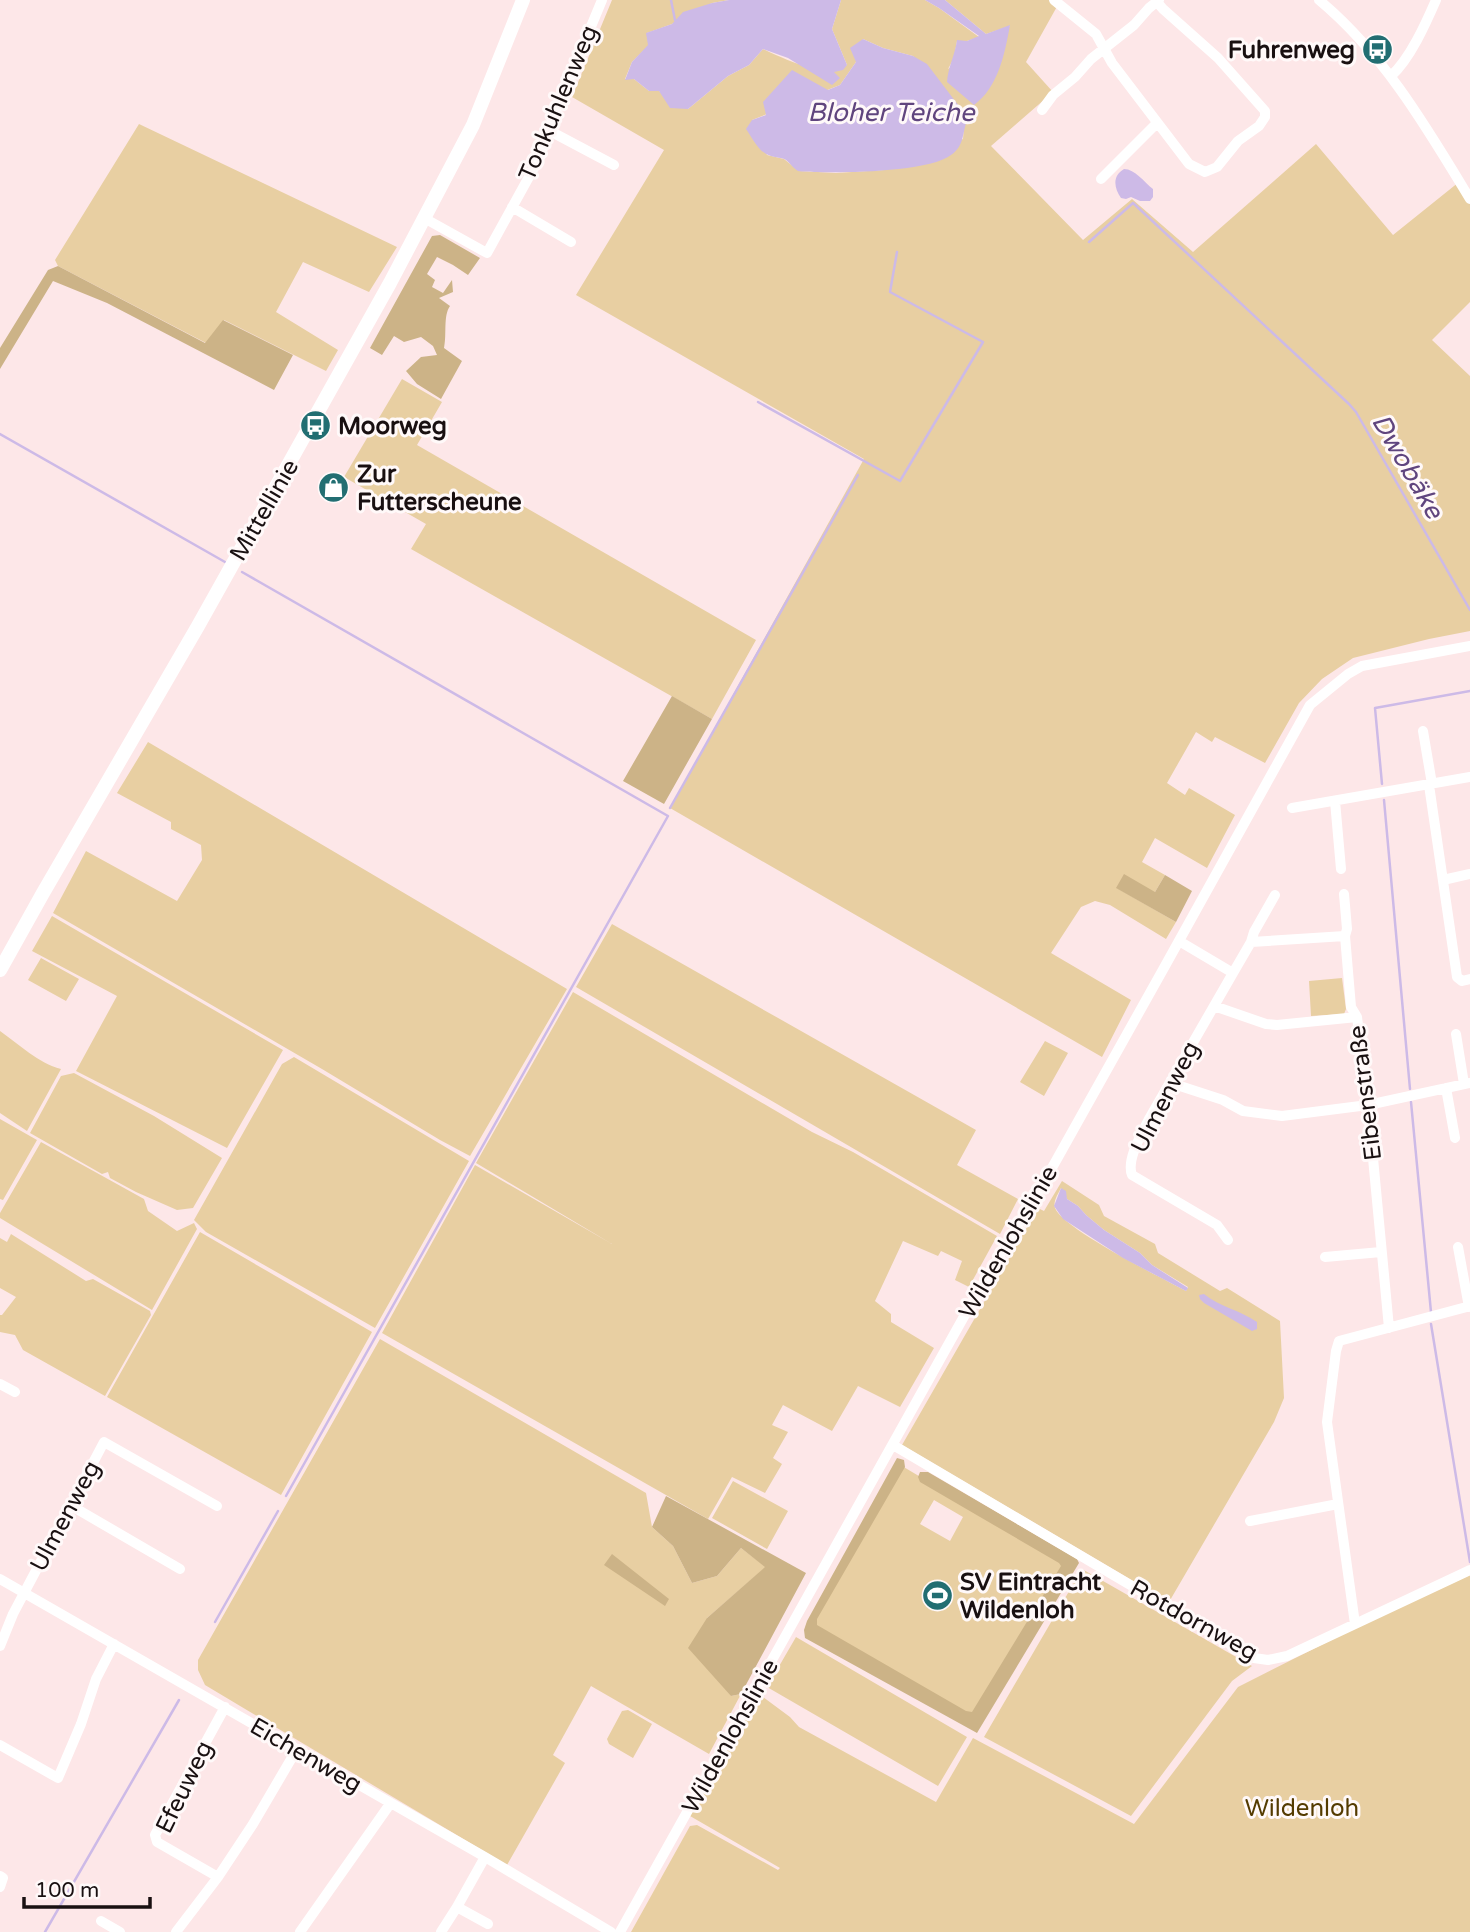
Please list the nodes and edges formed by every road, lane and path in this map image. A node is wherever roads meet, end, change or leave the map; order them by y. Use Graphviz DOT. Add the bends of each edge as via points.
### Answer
graph roads {
  1 [pos="523,0"];
  2 [pos="602,0"];
  3 [pos="1054,0"];
  4 [pos="1320,0"];
  5 [pos="1436,0"];
  6 [pos="1158,1"];
  7 [pos="1103,49"];
  8 [pos="1391,76"];
  9 [pos="1042,110"];
  10 [pos="1157,123"];
  11 [pos="548,130"];
  12 [pos="614,165"];
  13 [pos="1101,179"];
  14 [pos="1470,199"];
  15 [pos="512,207"];
  16 [pos="425,218"];
  17 [pos="571,242"];
  18 [pos="1470,646"];
  19 [pos="1423,731"];
  20 [pos="1470,777"];
  21 [pos="1430,784"];
  22 [pos="1335,801"];
  23 [pos="1292,808"];
  24 [pos="1341,869"];
  25 [pos="1470,874"];
  26 [pos="1443,880"];
  27 [pos="1344,894"];
  28 [pos="1275,895"];
  29 [pos="1345,936"];
  30 [pos="1179,941"];
  31 [pos="1251,942"];
  32 [pos="0,970"];
  33 [pos="1233,973"];
  34 [pos="1470,979"];
  35 [pos="1214,1006"];
  36 [pos="1357,1017"];
  37 [pos="1456,1034"];
  38 [pos="1171,1080"];
  39 [pos="1467,1083"];
  40 [pos="1446,1088"];
  41 [pos="1368,1105"];
  42 [pos="1455,1138"];
  43 [pos="1228,1240"];
  44 [pos="1458,1247"];
  45 [pos="1381,1252"];
  46 [pos="1325,1257"];
  47 [pos="1469,1306"];
  48 [pos="1389,1328"];
  49 [pos="0,1384"];
  50 [pos="15,1392"];
  51 [pos="892,1445"];
  52 [pos="1338,1504"];
  53 [pos="70,1505"];
  54 [pos="217,1506"];
  55 [pos="1250,1521"];
  56 [pos="180,1569"];
  57 [pos="1470,1570"];
  58 [pos="0,1579"];
  59 [pos="24,1593"];
  60 [pos="1354,1625"];
  61 [pos="114,1644"];
  62 [pos="0,1646"];
  63 [pos="225,1707"];
  64 [pos="0,1745"];
  65 [pos="297,1749"];
  66 [pos="390,1804"];
  67 [pos="485,1857"];
  68 [pos="0,1876"];
  69 [pos="218,1877"];
  70 [pos="0,1887"];
  71 [pos="457,1907"];
  72 [pos="101,1922"];
  73 [pos="488,1924"];
  74 [pos="120,1932"];
  75 [pos="176,1932"];
  76 [pos="300,1932"];
  77 [pos="441,1932"];
  78 [pos="611,1932"];
  79 [pos="620,1932"];
  1 -- 16 [label="street, Mittellinie" via="473,125"];
  2 -- 11 [label="street, Tonkuhlenweg"];
  3 -- 7 [label="street" via="1096,34"];
  4 -- 8 [label="street"];
  5 -- 8 [label="street"];
  6 -- 7 [label="street"];
  6 -- 10 [label="street" via="1218,58 1265,113 1259,126 1217,167 1205,172 1189,164"];
  7 -- 9 [label="street"];
  7 -- 10 [label="street"];
  8 -- 14 [label="street"];
  10 -- 13 [label="street"];
  11 -- 12 [label="street"];
  11 -- 15 [label="street, Tonkuhlenweg" via="541,155"];
  15 -- 16 [label="street, Tonkuhlenweg" via="487,253"];
  15 -- 17 [label="street"];
  16 -- 32 [label="street, Mittellinie"];
  18 -- 30 [label="street, Wildenlohslinie" via="1362,666 1310,705"];
  19 -- 21 [label="street"];
  20 -- 21 [label="street"];
  21 -- 22 [label="street"];
  21 -- 26 [label="street"];
  22 -- 23 [label="street"];
  22 -- 24 [label="street"];
  25 -- 26 [label="street"];
  26 -- 34 [label="street" via="1457,977"];
  27 -- 29 [label="street, Eibenstraße"];
  28 -- 31 [label="street"];
  29 -- 31 [label="street"];
  29 -- 36 [label="street, Eibenstraße" via="1351,1007"];
  30 -- 33 [label="street"];
  30 -- 51 [label="street, Wildenlohslinie"];
  31 -- 33 [label="street"];
  33 -- 35 [label="street, Ulmenweg"];
  35 -- 36 [label="street" via="1277,1025"];
  35 -- 38 [label="street, Ulmenweg"];
  36 -- 41 [label="street, Eibenstraße"];
  37 -- 39 [label="street"];
  38 -- 41 [label="street" via="1243,1111 1265,1115"];
  38 -- 43 [label="street, Ulmenweg" via="1139,1139 1130,1170 1217,1225"];
  39 -- 40 [label="street"];
  40 -- 41 [label="street"];
  40 -- 42 [label="street"];
  41 -- 45 [label="street, Eibenstraße"];
  44 -- 47 [label="street"];
  45 -- 46 [label="street"];
  45 -- 48 [label="street, Eibenstraße"];
  47 -- 48 [label="street"];
  48 -- 52 [label="street" via="1339,1342 1336,1350 1327,1422"];
  49 -- 50 [label="street"];
  51 -- 60 [label="street, Rotdornweg" via="1254,1658 1287,1656"];
  51 -- 79 [label="street, Wildenlohslinie"];
  52 -- 55 [label="street"];
  52 -- 60 [label="street"];
  53 -- 54 [label="street, Ulmenweg" via="104,1442"];
  53 -- 56 [label="street"];
  53 -- 59 [label="street, Ulmenweg"];
  57 -- 60 [label="street, Rotdornweg"];
  58 -- 59 [label="street, Eichenweg"];
  59 -- 61 [label="street, Eichenweg"];
  59 -- 62 [label="street, Ulmenweg"];
  61 -- 63 [label="street, Eichenweg"];
  61 -- 64 [label="street" via="58,1778"];
  63 -- 65 [label="street, Eichenweg"];
  63 -- 69 [label="street, Efeuweg" via="155,1835 157,1842"];
  65 -- 66 [label="street, Eichenweg"];
  65 -- 69 [label="street"];
  66 -- 67 [label="street, Eichenweg"];
  66 -- 76 [label="street"];
  67 -- 71 [label="street"];
  67 -- 78 [label="street, Eichenweg"];
  68 -- 70 [label="street"];
  69 -- 75 [label="street"];
  71 -- 73 [label="street"];
  71 -- 77 [label="street"];
  72 -- 74 [label="street"];
}
